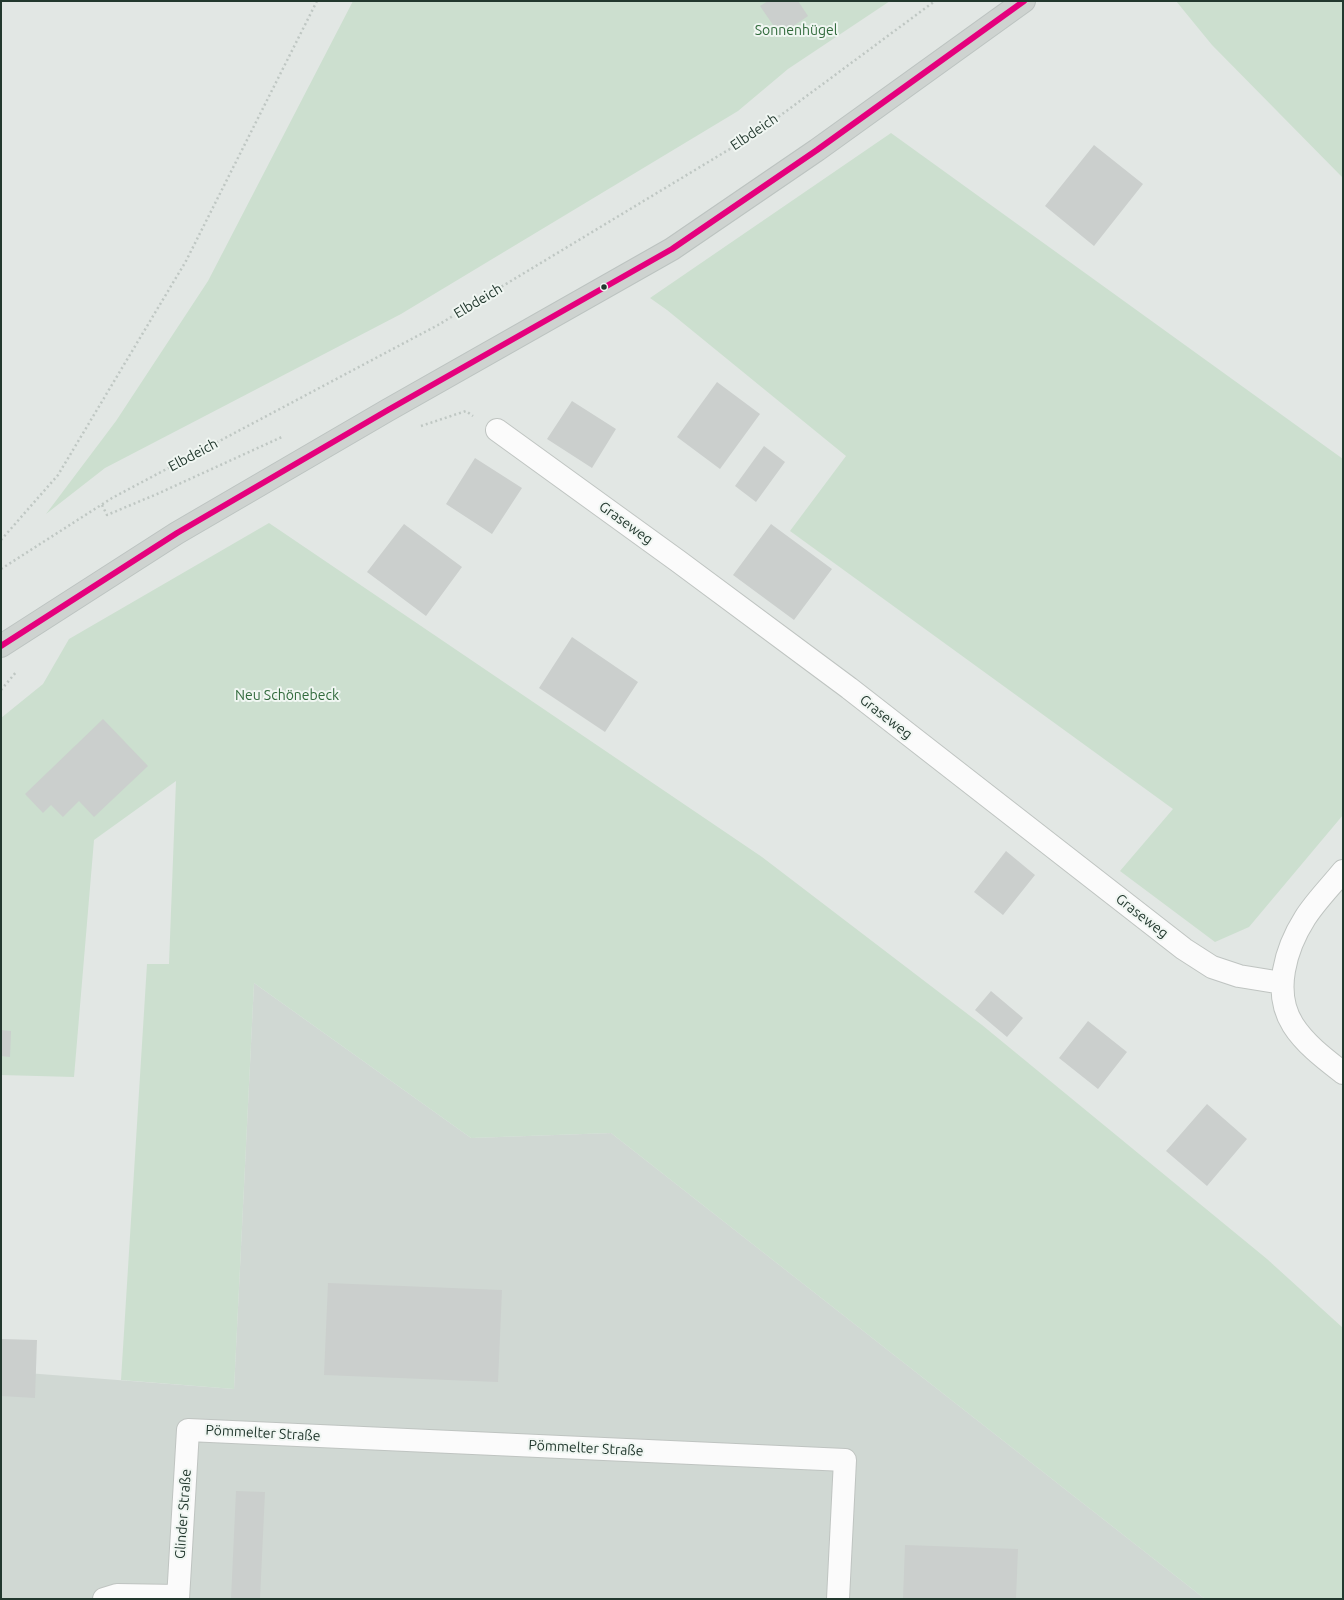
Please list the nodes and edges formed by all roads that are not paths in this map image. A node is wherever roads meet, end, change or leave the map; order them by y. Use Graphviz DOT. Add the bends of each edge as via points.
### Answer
graph roads {
  1 [pos="1024,1"];
  2 [pos="497,430"];
  3 [pos="1,646"];
  4 [pos="1343,871"];
  5 [pos="1282,983"];
  6 [pos="1343,1073"];
  7 [pos="188,1430"];
  8 [pos="178,1598"];
  9 [pos="104,1599"];
  10 [pos="838,1599"];
  1 -- 3 [label="main road" via="817,150 672,249 177,533"];
  2 -- 5 [label="street, Graseweg" via="849,688 1184,949 1212,967 1239,976"];
  4 -- 5 [label="street" via="1305,918 1293,940 1284,965"];
  5 -- 6 [label="street" via="1284,1003 1292,1024 1307,1042"];
  7 -- 8 [label="street, Glinder Straße"];
  7 -- 10 [label="street, Pömmelter Straße" via="846,1460"];
  8 -- 9 [label="street" via="117,1595"];
}
